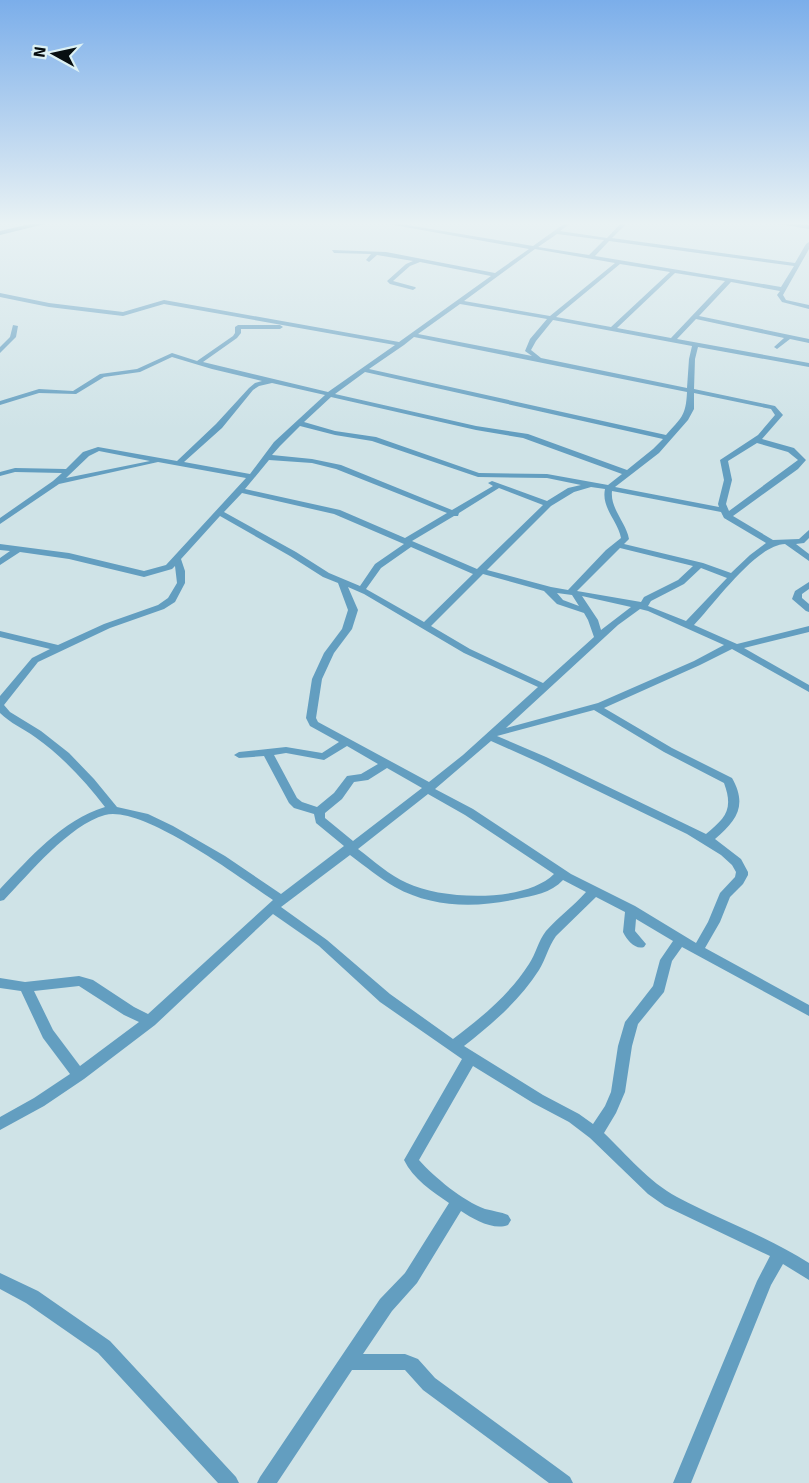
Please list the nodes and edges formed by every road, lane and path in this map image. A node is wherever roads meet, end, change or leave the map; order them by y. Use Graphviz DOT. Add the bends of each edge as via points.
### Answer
graph roads {
  1 [pos="477,290"];
  2 [pos="585,290"];
  3 [pos="654,290"];
  4 [pos="720,290"];
  5 [pos="781,290"];
  6 [pos="0,295"];
  7 [pos="461,302"];
  8 [pos="809,307"];
  9 [pos="693,317"];
  10 [pos="552,318"];
  11 [pos="15,326"];
  12 [pos="322,328"];
  13 [pos="612,330"];
  14 [pos="415,335"];
  15 [pos="788,337"];
  16 [pos="809,340"];
  17 [pos="672,341"];
  18 [pos="402,344"];
  19 [pos="695,345"];
  20 [pos="777,347"];
  21 [pos="0,351"];
  22 [pos="545,362"];
  23 [pos="198,363"];
  24 [pos="809,365"];
  25 [pos="365,370"];
  26 [pos="275,381"];
  27 [pos="692,392"];
  28 [pos="330,394"];
  29 [pos="0,403"];
  30 [pos="298,423"];
  31 [pos="668,438"];
  32 [pos="756,440"];
  33 [pos="266,457"];
  34 [pos="159,461"];
  35 [pos="178,464"];
  36 [pos="458,469"];
  37 [pos="69,471"];
  38 [pos="627,473"];
  39 [pos="0,474"];
  40 [pos="252,477"];
  41 [pos="55,483"];
  42 [pos="592,484"];
  43 [pos="498,486"];
  44 [pos="609,488"];
  45 [pos="240,490"];
  46 [pos="548,504"];
  47 [pos="219,512"];
  48 [pos="726,513"];
  49 [pos="455,514"];
  50 [pos="0,522"];
  51 [pos="809,533"];
  52 [pos="792,542"];
  53 [pos="407,543"];
  54 [pos="772,543"];
  55 [pos="619,545"];
  56 [pos="809,546"];
  57 [pos="0,548"];
  58 [pos="17,550"];
  59 [pos="809,558"];
  60 [pos="177,560"];
  61 [pos="0,562"];
  62 [pos="700,565"];
  63 [pos="480,572"];
  64 [pos="733,577"];
  65 [pos="342,583"];
  66 [pos="809,585"];
  67 [pos="360,590"];
  68 [pos="548,590"];
  69 [pos="573,592"];
  70 [pos="641,606"];
  71 [pos="809,609"];
  72 [pos="585,611"];
  73 [pos="689,624"];
  74 [pos="424,627"];
  75 [pos="809,629"];
  76 [pos="0,634"];
  77 [pos="599,637"];
  78 [pos="734,646"];
  79 [pos="57,648"];
  80 [pos="545,687"];
  81 [pos="809,689"];
  82 [pos="0,705"];
  83 [pos="596,707"];
  84 [pos="491,736"];
  85 [pos="347,741"];
  86 [pos="267,752"];
  87 [pos="239,755"];
  88 [pos="386,764"];
  89 [pos="428,788"];
  90 [pos="113,810"];
  91 [pos="319,812"];
  92 [pos="707,840"];
  93 [pos="350,847"];
  94 [pos="561,874"];
  95 [pos="594,891"];
  96 [pos="0,897"];
  97 [pos="277,904"];
  98 [pos="631,909"];
  99 [pos="680,940"];
  100 [pos="640,944"];
  101 [pos="698,950"];
  102 [pos="0,983"];
  103 [pos="25,987"];
  104 [pos="809,1011"];
  105 [pos="150,1021"];
  106 [pos="453,1047"];
  107 [pos="470,1058"];
  108 [pos="79,1075"];
  109 [pos="0,1124"];
  110 [pos="595,1134"];
  111 [pos="458,1202"];
  112 [pos="503,1220"];
  113 [pos="780,1254"];
  114 [pos="806,1265"];
  115 [pos="0,1281"];
  116 [pos="347,1362"];
  117 [pos="561,1482"];
  118 [pos="230,1483"];
  119 [pos="266,1483"];
  120 [pos="682,1483"];
  1 -- 7 [label="street"];
  2 -- 10 [label="street"];
  3 -- 13 [label="street"];
  4 -- 9 [label="street"];
  5 -- 8 [label="street" via="781,299"];
  6 -- 12 [label="street" via="123,314 164,302"];
  7 -- 10 [label="street"];
  7 -- 14 [label="street"];
  9 -- 15 [label="street"];
  9 -- 17 [label="street"];
  10 -- 13 [label="street"];
  10 -- 22 [label="street" via="528,351"];
  11 -- 21 [label="street" via="13,337"];
  12 -- 18 [label="street"];
  12 -- 23 [label="street" via="241,326 236,328 235,338"];
  13 -- 17 [label="street"];
  14 -- 18 [label="street"];
  14 -- 22 [label="street"];
  15 -- 16 [label="street"];
  15 -- 20 [label="street"];
  17 -- 19 [label="street"];
  18 -- 25 [label="street"];
  19 -- 24 [label="street"];
  19 -- 27 [label="street"];
  22 -- 27 [label="street"];
  23 -- 26 [label="street"];
  23 -- 29 [label="street" via="168,355 138,371 102,375 74,393 39,391"];
  25 -- 28 [label="street"];
  25 -- 31 [label="street"];
  26 -- 28 [label="street"];
  26 -- 35 [label="street" via="251,389"];
  27 -- 31 [label="street" via="690,409"];
  27 -- 32 [label="street" via="776,409 779,415"];
  28 -- 30 [label="street"];
  28 -- 38 [label="street" via="525,436"];
  30 -- 33 [label="street"];
  30 -- 36 [label="street" via="373,439"];
  31 -- 38 [label="street"];
  32 -- 48 [label="street" via="724,460 728,480 722,504"];
  32 -- 48 [label="street" via="791,450 802,460"];
  33 -- 40 [label="street"];
  33 -- 49 [label="street" via="338,467"];
  34 -- 35 [label="street"];
  34 -- 37 [label="street" via="98,449 86,454"];
  34 -- 41 [label="street"];
  35 -- 40 [label="street"];
  36 -- 42 [label="street" via="488,477 547,476"];
  36 -- 43 [label="street"];
  37 -- 39 [label="street" via="15,470"];
  37 -- 41 [label="street"];
  38 -- 44 [label="street"];
  40 -- 45 [label="street"];
  41 -- 50 [label="street"];
  42 -- 44 [label="street"];
  42 -- 46 [label="street" via="571,490"];
  43 -- 46 [label="street"];
  43 -- 49 [label="street"];
  44 -- 48 [label="street"];
  44 -- 55 [label="street" via="609,507 625,535"];
  45 -- 47 [label="street"];
  45 -- 53 [label="street" via="337,512"];
  46 -- 63 [label="street"];
  47 -- 60 [label="street"];
  47 -- 65 [label="street"];
  48 -- 54 [label="street"];
  49 -- 53 [label="street"];
  51 -- 52 [label="street" via="803,540"];
  52 -- 54 [label="street"];
  52 -- 56 [label="street"];
  52 -- 59 [label="street"];
  53 -- 63 [label="street"];
  53 -- 67 [label="street" via="378,566"];
  54 -- 64 [label="street"];
  55 -- 62 [label="street"];
  55 -- 69 [label="street"];
  57 -- 58 [label="street"];
  58 -- 60 [label="street" via="69,556 144,574 161,571"];
  58 -- 61 [label="street"];
  60 -- 79 [label="street" via="181,583 172,600"];
  62 -- 64 [label="street"];
  62 -- 70 [label="street" via="673,588 647,599"];
  63 -- 68 [label="street"];
  63 -- 74 [label="street"];
  64 -- 73 [label="street"];
  65 -- 67 [label="street"];
  65 -- 85 [label="street" via="353,610 347,628 329,652 317,679 311,718 314,724"];
  66 -- 71 [label="street" via="798,593 797,599"];
  67 -- 74 [label="street"];
  68 -- 69 [label="street"];
  68 -- 72 [label="street" via="560,602"];
  69 -- 70 [label="street"];
  69 -- 72 [label="street"];
  70 -- 73 [label="street"];
  70 -- 77 [label="street"];
  72 -- 77 [label="street"];
  73 -- 78 [label="street"];
  74 -- 80 [label="street"];
  75 -- 78 [label="street"];
  76 -- 79 [label="street"];
  77 -- 80 [label="street"];
  78 -- 81 [label="street"];
  78 -- 83 [label="street"];
  79 -- 82 [label="street" via="35,660"];
  80 -- 84 [label="street"];
  82 -- 90 [label="street" via="6,714 59,748"];
  83 -- 84 [label="street"];
  83 -- 92 [label="street" via="728,782 733,804 729,820"];
  84 -- 89 [label="street"];
  84 -- 92 [label="street"];
  85 -- 86 [label="street" via="324,757 286,750"];
  85 -- 88 [label="street"];
  86 -- 87 [label="street"];
  86 -- 91 [label="street" via="293,800"];
  88 -- 89 [label="street"];
  88 -- 91 [label="street" via="369,775 351,779"];
  89 -- 93 [label="street"];
  89 -- 94 [label="street"];
  90 -- 96 [label="street" via="92,816 66,833"];
  90 -- 97 [label="street" via="156,821 208,852"];
  91 -- 93 [label="street" via="320,820"];
  92 -- 101 [label="street" via="735,862 742,875 720,904"];
  93 -- 94 [label="street" via="405,887 446,899 503,899 550,886"];
  93 -- 97 [label="street"];
  94 -- 95 [label="street"];
  95 -- 98 [label="street"];
  95 -- 106 [label="street" via="546,940 536,964 521,983"];
  97 -- 105 [label="street"];
  97 -- 106 [label="street" via="385,998"];
  98 -- 99 [label="street"];
  98 -- 100 [label="street" via="629,933"];
  99 -- 101 [label="street"];
  99 -- 110 [label="street" via="666,960 659,988 632,1022 618,1092"];
  101 -- 104 [label="street"];
  102 -- 103 [label="street"];
  103 -- 105 [label="street" via="79,981"];
  103 -- 108 [label="street" via="48,1034"];
  105 -- 108 [label="street"];
  106 -- 107 [label="street"];
  107 -- 110 [label="street"];
  107 -- 111 [label="street" via="411,1160 416,1170"];
  108 -- 109 [label="street"];
  110 -- 113 [label="street" via="670,1201"];
  111 -- 112 [label="street"];
  111 -- 116 [label="street" via="411,1278 386,1305"];
  113 -- 114 [label="street"];
  113 -- 120 [label="street" via="765,1281"];
  115 -- 118 [label="street" via="33,1297 104,1347"];
  116 -- 117 [label="street" via="396,1361 412,1365 429,1384"];
  116 -- 119 [label="street"];
}
